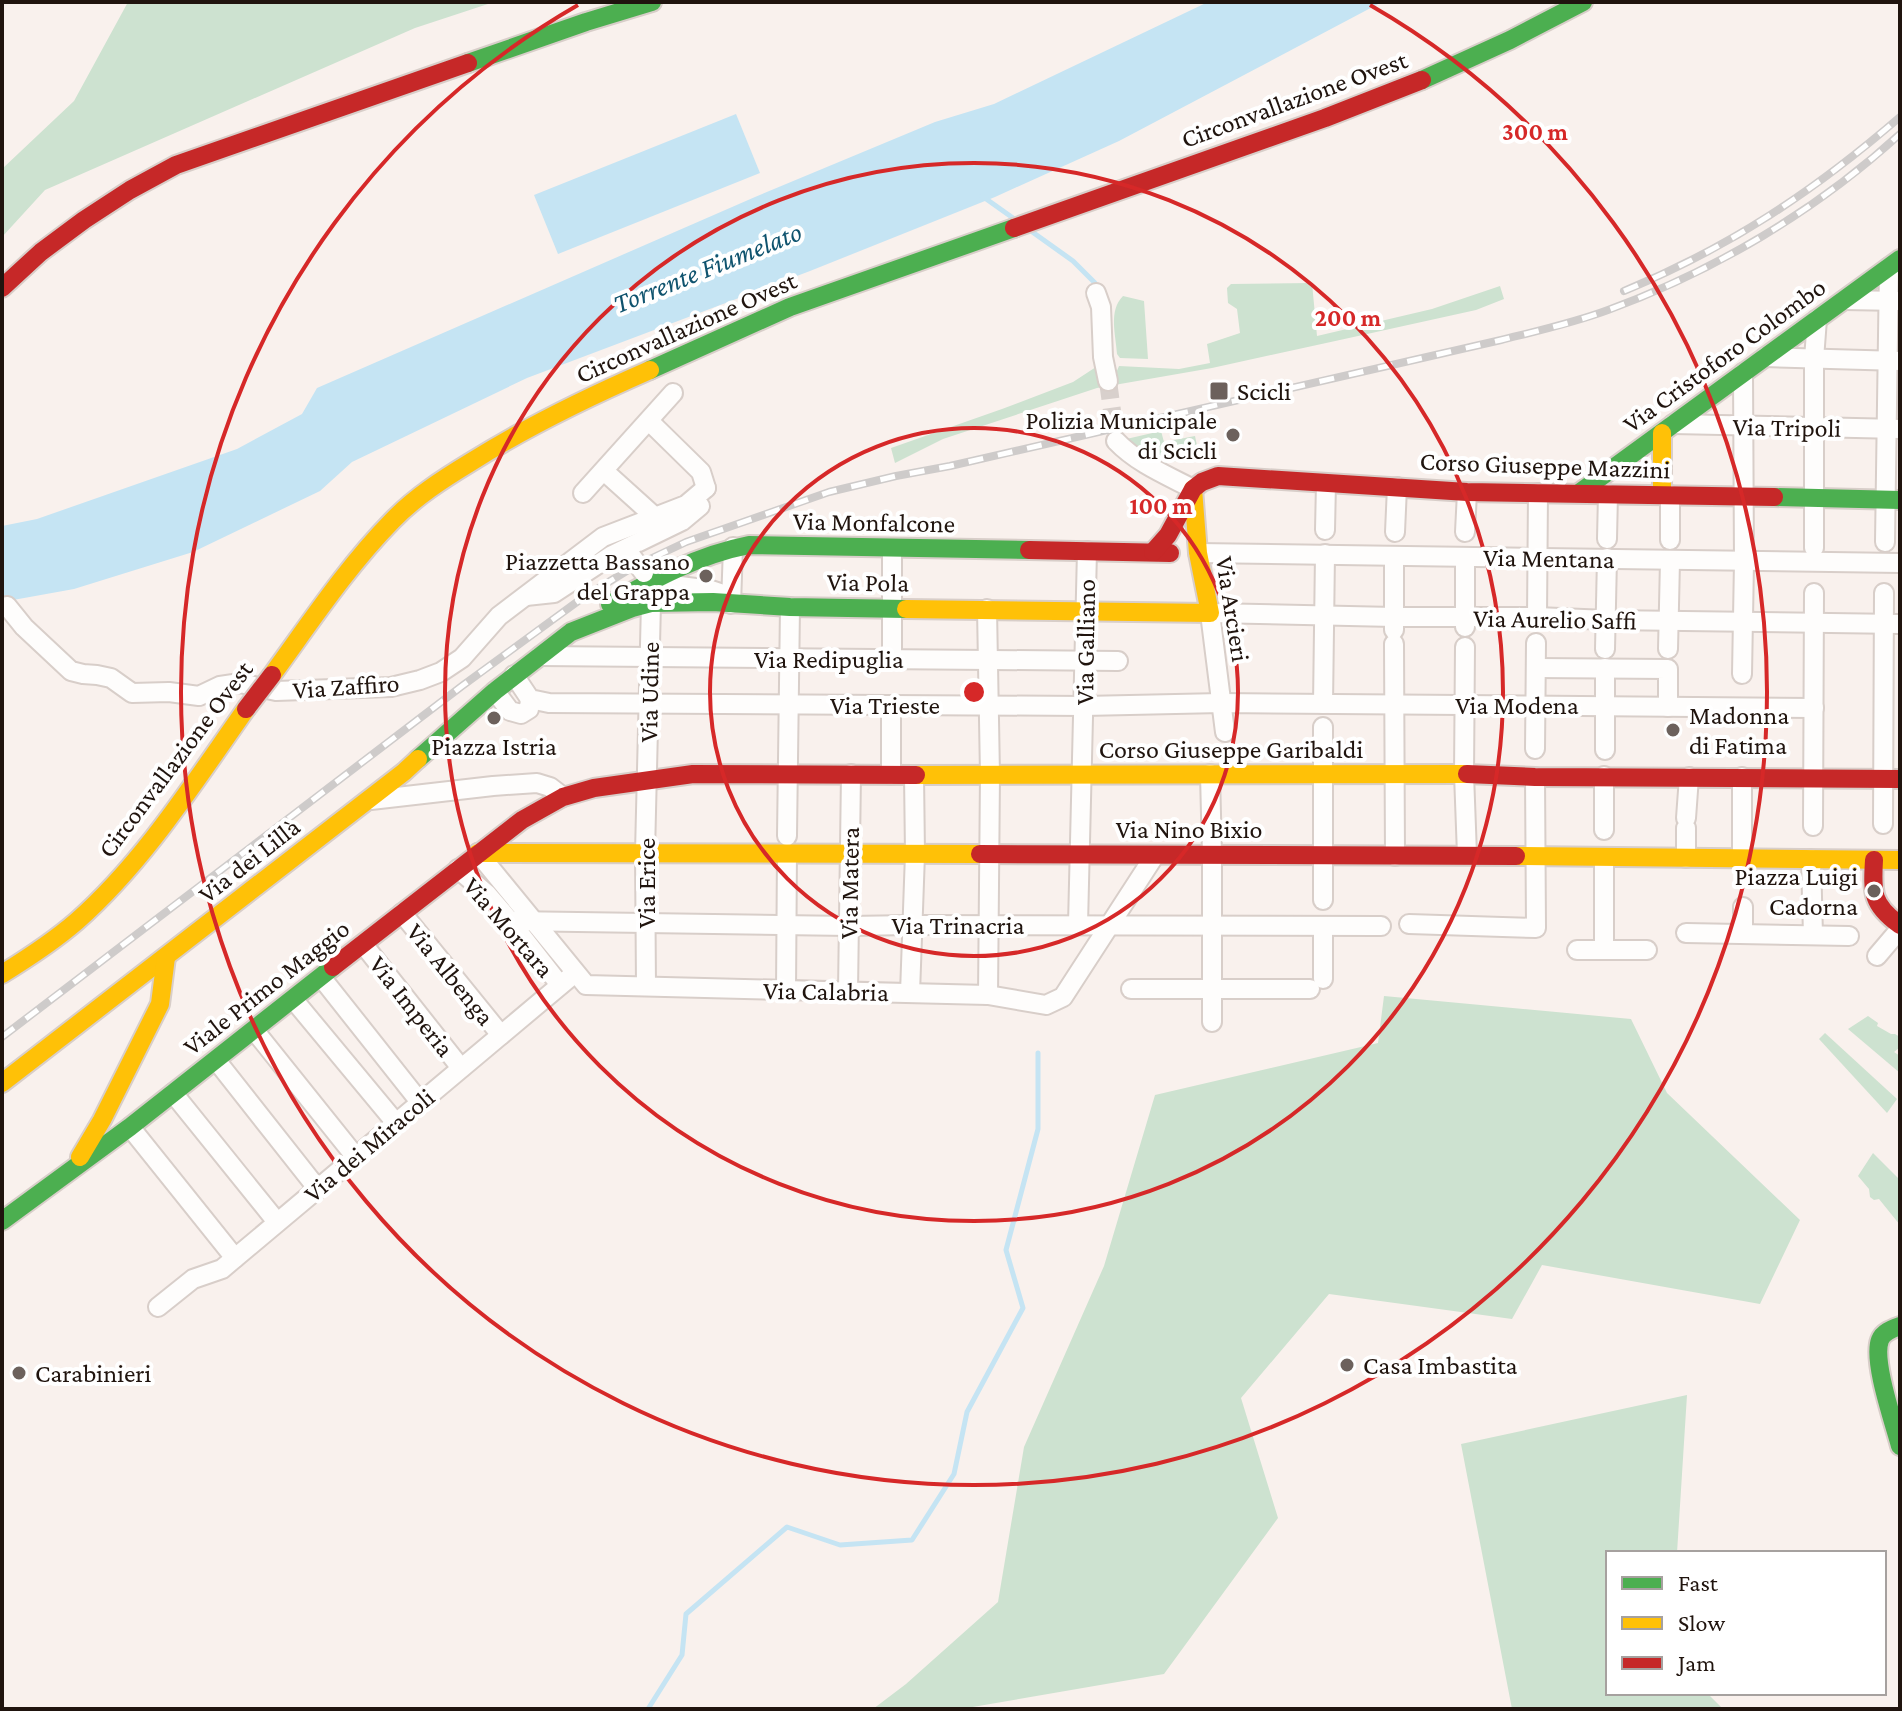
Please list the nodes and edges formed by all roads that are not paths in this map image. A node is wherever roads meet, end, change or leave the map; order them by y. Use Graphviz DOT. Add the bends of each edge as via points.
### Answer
graph roads {
  1 [pos="652,2"];
  2 [pos="1583,2"];
  3 [pos="1894,263"];
  4 [pos="2,288"];
  5 [pos="1096,293"];
  6 [pos="1844,300"];
  7 [pos="1894,301"];
  8 [pos="1817,319"];
  9 [pos="1765,357"];
  10 [pos="1814,359"];
  11 [pos="1893,361"];
  12 [pos="1743,373"];
  13 [pos="1108,381"];
  14 [pos="673,393"];
  15 [pos="649,421"];
  16 [pos="1743,427"];
  17 [pos="1667,428"];
  18 [pos="1815,428"];
  19 [pos="1893,429"];
  20 [pos="1116,441"];
  21 [pos="604,471"];
  22 [pos="1326,483"];
  23 [pos="1397,487"];
  24 [pos="706,488"];
  25 [pos="1193,489"];
  26 [pos="1467,492"];
  27 [pos="583,493"];
  28 [pos="1538,493"];
  29 [pos="1579,493"];
  30 [pos="1608,494"];
  31 [pos="1666,494"];
  32 [pos="1744,497"];
  33 [pos="1815,498"];
  34 [pos="1893,500"];
  35 [pos="655,517"];
  36 [pos="1325,530"];
  37 [pos="1395,532"];
  38 [pos="1465,532"];
  39 [pos="1670,540"];
  40 [pos="1885,542"];
  41 [pos="733,547"];
  42 [pos="892,548"];
  43 [pos="1607,549"];
  44 [pos="1087,551"];
  45 [pos="629,552"];
  46 [pos="1153,552"];
  47 [pos="1198,553"];
  48 [pos="1325,554"];
  49 [pos="1814,555"];
  50 [pos="1394,556"];
  51 [pos="1465,557"];
  52 [pos="1538,558"];
  53 [pos="1670,561"];
  54 [pos="1744,562"];
  55 [pos="1892,563"];
  56 [pos="646,578"];
  57 [pos="523,597"];
  58 [pos="731,600"];
  59 [pos="651,603"];
  60 [pos="7,606"];
  61 [pos="790,607"];
  62 [pos="892,608"];
  63 [pos="987,609"];
  64 [pos="1086,610"];
  65 [pos="1210,613"];
  66 [pos="1323,614"];
  67 [pos="1537,617"];
  68 [pos="1607,620"];
  69 [pos="1669,620"];
  70 [pos="1744,622"];
  71 [pos="1465,623"];
  72 [pos="1814,623"];
  73 [pos="1893,624"];
  74 [pos="1394,631"];
  75 [pos="571,632"];
  76 [pos="1536,643"];
  77 [pos="1465,647"];
  78 [pos="1668,649"];
  79 [pos="540,656"];
  80 [pos="650,657"];
  81 [pos="789,658"];
  82 [pos="1605,658"];
  83 [pos="892,659"];
  84 [pos="987,660"];
  85 [pos="1085,661"];
  86 [pos="1118,661"];
  87 [pos="1536,668"];
  88 [pos="514,675"];
  89 [pos="495,691"];
  90 [pos="540,701"];
  91 [pos="1221,703"];
  92 [pos="649,704"];
  93 [pos="788,704"];
  94 [pos="1323,704"];
  95 [pos="891,705"];
  96 [pos="988,705"];
  97 [pos="1394,705"];
  98 [pos="1466,705"];
  99 [pos="1536,705"];
  100 [pos="1084,706"];
  101 [pos="1605,706"];
  102 [pos="1668,707"];
  103 [pos="1743,708"];
  104 [pos="1814,708"];
  105 [pos="1323,727"];
  106 [pos="1225,732"];
  107 [pos="1535,749"];
  108 [pos="1605,750"];
  109 [pos="788,774"];
  110 [pos="851,774"];
  111 [pos="1082,774"];
  112 [pos="1210,774"];
  113 [pos="1464,774"];
  114 [pos="891,775"];
  115 [pos="914,775"];
  116 [pos="990,775"];
  117 [pos="1323,775"];
  118 [pos="1394,775"];
  119 [pos="1604,776"];
  120 [pos="1535,777"];
  121 [pos="1689,777"];
  122 [pos="1742,777"];
  123 [pos="1813,778"];
  124 [pos="1891,779"];
  125 [pos="647,780"];
  126 [pos="563,797"];
  127 [pos="367,801"];
  128 [pos="1883,824"];
  129 [pos="1813,826"];
  130 [pos="1604,830"];
  131 [pos="787,844"];
  132 [pos="478,853"];
  133 [pos="645,853"];
  134 [pos="850,853"];
  135 [pos="989,853"];
  136 [pos="915,854"];
  137 [pos="1078,854"];
  138 [pos="1155,855"];
  139 [pos="1212,855"];
  140 [pos="1323,855"];
  141 [pos="1467,855"];
  142 [pos="1395,856"];
  143 [pos="1536,856"];
  144 [pos="1604,857"];
  145 [pos="1686,858"];
  146 [pos="1742,858"];
  147 [pos="1811,859"];
  148 [pos="1874,860"];
  149 [pos="1900,860"];
  150 [pos="458,869"];
  151 [pos="1323,900"];
  152 [pos="1743,907"];
  153 [pos="402,913"];
  154 [pos="510,921"];
  155 [pos="534,922"];
  156 [pos="645,922"];
  157 [pos="1409,924"];
  158 [pos="786,925"];
  159 [pos="912,925"];
  160 [pos="988,925"];
  161 [pos="1078,925"];
  162 [pos="1108,925"];
  163 [pos="1211,925"];
  164 [pos="849,926"];
  165 [pos="1323,926"];
  166 [pos="1381,926"];
  167 [pos="1900,927"];
  168 [pos="1686,933"];
  169 [pos="1743,934"];
  170 [pos="1813,935"];
  171 [pos="1849,936"];
  172 [pos="363,944"];
  173 [pos="1577,950"];
  174 [pos="1604,950"];
  175 [pos="1647,950"];
  176 [pos="1877,956"];
  177 [pos="166,957"];
  178 [pos="2,974"];
  179 [pos="321,977"];
  180 [pos="580,979"];
  181 [pos="560,985"];
  182 [pos="646,986"];
  183 [pos="1131,989"];
  184 [pos="1212,989"];
  185 [pos="786,990"];
  186 [pos="848,991"];
  187 [pos="910,993"];
  188 [pos="988,995"];
  189 [pos="293,999"];
  190 [pos="1212,1022"];
  191 [pos="254,1030"];
  192 [pos="501,1035"];
  193 [pos="216,1060"];
  194 [pos="461,1068"];
  195 [pos="2,1083"];
  196 [pos="173,1093"];
  197 [pos="420,1102"];
  198 [pos="396,1123"];
  199 [pos="130,1127"];
  200 [pos="355,1156"];
  201 [pos="74,1168"];
  202 [pos="317,1188"];
  203 [pos="2,1221"];
  204 [pos="277,1222"];
  205 [pos="235,1258"];
  206 [pos="158,1307"];
  207 [pos="1900,1326"];
  208 [pos="1900,1446"];
  1 -- 4 [label="main road" via="176,165 60,238"];
  2 -- 178 [label="main road, Circonvallazione Ovest, bridge" via="1416,83 790,307 510,437 431,487 393,520 341,581 141,852 98,901"];
  3 -- 6 [label="main road, Via Cristoforo Colombo"];
  3 -- 7 [label="street"];
  5 -- 13 [label="street"];
  6 -- 7 [label="street"];
  6 -- 8 [label="main road, Via Cristoforo Colombo"];
  7 -- 11 [label="street"];
  8 -- 9 [label="main road, Via Cristoforo Colombo"];
  8 -- 10 [label="street"];
  9 -- 10 [label="street"];
  9 -- 12 [label="main road, Via Cristoforo Colombo"];
  10 -- 11 [label="street"];
  10 -- 18 [label="street"];
  11 -- 19 [label="street"];
  12 -- 16 [label="street"];
  12 -- 17 [label="main road, Via Cristoforo Colombo"];
  14 -- 15 [label="street"];
  15 -- 21 [label="street"];
  15 -- 24 [label="street" via="701,472"];
  16 -- 17 [label="street, Via Tripoli"];
  16 -- 18 [label="street, Via Tripoli"];
  16 -- 32 [label="street"];
  17 -- 29 [label="main road, Via Cristoforo Colombo"];
  17 -- 31 [label="main road"];
  18 -- 19 [label="street, Via Tripoli"];
  18 -- 33 [label="street"];
  19 -- 34 [label="street"];
  20 -- 25 [label="street" via="1147,466"];
  21 -- 27 [label="street"];
  21 -- 35 [label="street"];
  22 -- 23 [label="main road, Corso Giuseppe Mazzini"];
  22 -- 25 [label="main road, Corso Giuseppe Mazzini" via="1218,476"];
  22 -- 36 [label="street"];
  23 -- 26 [label="main road, Corso Giuseppe Mazzini"];
  23 -- 37 [label="street"];
  24 -- 35 [label="street, Via Zaffiro" via="686,505"];
  24 -- 45 [label="street" via="699,508"];
  25 -- 46 [label="main road"];
  25 -- 47 [label="main road, Via Arcieri"];
  26 -- 28 [label="main road, Corso Giuseppe Mazzini"];
  26 -- 38 [label="street"];
  28 -- 29 [label="main road, Corso Giuseppe Mazzini"];
  28 -- 52 [label="street"];
  29 -- 30 [label="main road, Corso Giuseppe Mazzini"];
  30 -- 31 [label="main road, Corso Giuseppe Mazzini"];
  30 -- 43 [label="street"];
  31 -- 32 [label="main road, Corso Giuseppe Mazzini"];
  31 -- 39 [label="street"];
  32 -- 33 [label="main road, Corso Giuseppe Mazzini"];
  32 -- 54 [label="street"];
  33 -- 34 [label="main road, Corso Giuseppe Mazzini"];
  33 -- 49 [label="street"];
  34 -- 40 [label="street"];
  35 -- 57 [label="street, Via Zaffiro" via="603,537"];
  41 -- 42 [label="main road, Via Monfalcone"];
  41 -- 56 [label="main road, Via Monfalcone"];
  41 -- 58 [label="street"];
  42 -- 44 [label="main road, Via Monfalcone"];
  42 -- 62 [label="street"];
  43 -- 52 [label="street, Via Mentana"];
  43 -- 53 [label="street, Via Mentana"];
  43 -- 68 [label="street"];
  44 -- 46 [label="main road, Via Monfalcone"];
  44 -- 64 [label="street, Via Galliano"];
  45 -- 56 [label="street, bridge"];
  45 -- 57 [label="street" via="554,593"];
  46 -- 47 [label="main road, Via Monfalcone"];
  47 -- 48 [label="street, Via Mentana"];
  47 -- 65 [label="main road, Via Arcieri"];
  48 -- 50 [label="street, Via Mentana"];
  48 -- 66 [label="street"];
  49 -- 54 [label="street, Via Mentana"];
  49 -- 55 [label="street, Via Mentana"];
  49 -- 72 [label="street"];
  50 -- 51 [label="street, Via Mentana"];
  50 -- 74 [label="street"];
  51 -- 52 [label="street, Via Mentana"];
  51 -- 71 [label="street"];
  52 -- 67 [label="street"];
  53 -- 54 [label="street, Via Mentana"];
  53 -- 69 [label="street"];
  54 -- 70 [label="street"];
  55 -- 73 [label="street" via="1884,589"];
  56 -- 58 [label="street" via="711,590"];
  56 -- 75 [label="main road, Via Monfalcone"];
  57 -- 60 [label="street, Via Zaffiro" via="462,658 420,680 391,687 276,691 240,683 199,696 132,693 111,678 71,671"];
  58 -- 59 [label="main road, Via Pola"];
  58 -- 61 [label="main road, Via Pola"];
  59 -- 75 [label="main road, Via Pola"];
  59 -- 80 [label="street, Via Udine"];
  61 -- 62 [label="main road, Via Pola"];
  61 -- 81 [label="street"];
  62 -- 63 [label="main road, Via Pola"];
  62 -- 83 [label="street"];
  63 -- 64 [label="main road, Via Pola"];
  63 -- 84 [label="street"];
  64 -- 65 [label="main road, Via Pola"];
  64 -- 85 [label="street, Via Galliano"];
  65 -- 66 [label="street, Via Aurelio Saffi"];
  65 -- 91 [label="street, Via Arcieri"];
  66 -- 74 [label="street, Via Aurelio Saffi"];
  66 -- 94 [label="street"];
  67 -- 68 [label="street, Via Aurelio Saffi"];
  67 -- 71 [label="street, Via Aurelio Saffi"];
  68 -- 69 [label="street, Via Aurelio Saffi"];
  68 -- 82 [label="street"];
  69 -- 70 [label="street, Via Aurelio Saffi"];
  69 -- 78 [label="street"];
  70 -- 72 [label="street, Via Aurelio Saffi"];
  70 -- 103 [label="street"];
  71 -- 74 [label="street, Via Aurelio Saffi"];
  72 -- 73 [label="street, Via Aurelio Saffi"];
  72 -- 104 [label="street"];
  73 -- 124 [label="street"];
  74 -- 97 [label="street"];
  75 -- 79 [label="main road, Via Pola"];
  76 -- 87 [label="street"];
  77 -- 98 [label="street"];
  79 -- 80 [label="street, Via Redipuglia"];
  79 -- 88 [label="main road, Via Pola"];
  80 -- 81 [label="street, Via Redipuglia"];
  80 -- 92 [label="street, Via Udine"];
  81 -- 83 [label="street, Via Redipuglia"];
  81 -- 93 [label="street"];
  82 -- 87 [label="street"];
  82 -- 101 [label="street"];
  82 -- 102 [label="street" via="1668,669"];
  83 -- 84 [label="street, Via Redipuglia"];
  84 -- 85 [label="street, Via Redipuglia"];
  84 -- 96 [label="street"];
  85 -- 86 [label="street, Via Redipuglia"];
  85 -- 100 [label="street, Via Galliano"];
  87 -- 99 [label="street"];
  88 -- 89 [label="main road, Via Pola"];
  88 -- 90 [label="street"];
  89 -- 90 [label="street, Via Trieste" via="510,711 521,714"];
  89 -- 127 [label="main road, Via dei Lillà"];
  90 -- 92 [label="street, Via Trieste"];
  91 -- 94 [label="street, Via Modena"];
  91 -- 100 [label="street, Via Trieste"];
  91 -- 106 [label="street, Via Arcieri"];
  92 -- 93 [label="street, Via Trieste"];
  92 -- 125 [label="street, Via Udine"];
  93 -- 95 [label="street, Via Trieste"];
  93 -- 109 [label="street"];
  94 -- 97 [label="street, Via Modena"];
  95 -- 96 [label="street, Via Trieste"];
  95 -- 114 [label="street"];
  96 -- 100 [label="street, Via Trieste"];
  96 -- 116 [label="street"];
  97 -- 98 [label="street, Via Modena"];
  97 -- 118 [label="street"];
  98 -- 99 [label="street, Via Modena"];
  98 -- 113 [label="street"];
  99 -- 101 [label="street, Via Modena"];
  99 -- 107 [label="street"];
  100 -- 111 [label="street, Via Galliano"];
  101 -- 102 [label="street, Via Modena"];
  101 -- 108 [label="street"];
  102 -- 103 [label="street, Via Modena"];
  103 -- 104 [label="street, Via Modena"];
  104 -- 123 [label="street"];
  105 -- 117 [label="street"];
  109 -- 110 [label="main road, Corso Giuseppe Garibaldi"];
  109 -- 125 [label="main road, Corso Giuseppe Garibaldi" via="693,774"];
  109 -- 131 [label="street"];
  110 -- 114 [label="main road, Corso Giuseppe Garibaldi"];
  110 -- 134 [label="street, Via Matera"];
  111 -- 112 [label="main road, Corso Giuseppe Garibaldi"];
  111 -- 116 [label="main road, Corso Giuseppe Garibaldi"];
  111 -- 137 [label="street, Via Galliano"];
  112 -- 117 [label="main road, Corso Giuseppe Garibaldi"];
  112 -- 139 [label="street"];
  113 -- 118 [label="main road, Corso Giuseppe Garibaldi"];
  113 -- 120 [label="main road, Corso Giuseppe Garibaldi"];
  113 -- 141 [label="street"];
  114 -- 115 [label="main road, Corso Giuseppe Garibaldi"];
  115 -- 116 [label="main road, Corso Giuseppe Garibaldi"];
  115 -- 136 [label="street"];
  116 -- 135 [label="street"];
  117 -- 118 [label="main road, Corso Giuseppe Garibaldi"];
  117 -- 140 [label="street"];
  118 -- 142 [label="street"];
  119 -- 120 [label="main road, Corso Giuseppe Garibaldi"];
  119 -- 121 [label="main road, Corso Giuseppe Garibaldi"];
  119 -- 130 [label="street"];
  120 -- 143 [label="street"];
  121 -- 122 [label="main road, Corso Giuseppe Garibaldi"];
  121 -- 145 [label="street"];
  122 -- 123 [label="main road, Corso Giuseppe Garibaldi"];
  122 -- 146 [label="street"];
  123 -- 124 [label="main road, Corso Giuseppe Garibaldi"];
  123 -- 129 [label="street"];
  124 -- 128 [label="street"];
  125 -- 126 [label="main road, Corso Giuseppe Garibaldi"];
  125 -- 133 [label="street, Via Erice"];
  126 -- 127 [label="street" via="537,783"];
  126 -- 132 [label="main road, Viale Primo Maggio"];
  127 -- 177 [label="main road, Via dei Lillà"];
  131 -- 133 [label="main road, Via Nino Bixio"];
  131 -- 134 [label="main road, Via Nino Bixio"];
  131 -- 158 [label="street"];
  132 -- 133 [label="main road, Via Nino Bixio"];
  132 -- 150 [label="main road, Viale Primo Maggio"];
  132 -- 155 [label="street"];
  133 -- 156 [label="street, Via Erice"];
  134 -- 136 [label="main road, Via Nino Bixio"];
  134 -- 164 [label="street, Via Matera"];
  135 -- 136 [label="main road, Via Nino Bixio"];
  135 -- 137 [label="main road, Via Nino Bixio"];
  135 -- 160 [label="street"];
  136 -- 159 [label="street"];
  137 -- 138 [label="main road, Via Nino Bixio"];
  137 -- 161 [label="street, Via Galliano"];
  138 -- 139 [label="main road, Via Nino Bixio"];
  138 -- 162 [label="street"];
  139 -- 140 [label="main road, Via Nino Bixio"];
  139 -- 163 [label="street"];
  140 -- 142 [label="main road, Via Nino Bixio"];
  140 -- 151 [label="street"];
  141 -- 142 [label="main road, Via Nino Bixio"];
  141 -- 143 [label="main road, Via Nino Bixio"];
  143 -- 144 [label="main road, Via Nino Bixio"];
  143 -- 157 [label="street" via="1536,928"];
  144 -- 145 [label="main road, Via Nino Bixio"];
  144 -- 174 [label="street"];
  145 -- 146 [label="main road, Via Nino Bixio"];
  146 -- 147 [label="main road, Via Nino Bixio"];
  147 -- 148 [label="main road, Via Nino Bixio"];
  147 -- 170 [label="street"];
  148 -- 149 [label="main road, Via Nino Bixio"];
  148 -- 167 [label="main road" via="1875,904"];
  150 -- 153 [label="main road, Viale Primo Maggio"];
  150 -- 154 [label="street, Via Mortara"];
  152 -- 169 [label="street"];
  153 -- 172 [label="main road, Viale Primo Maggio"];
  153 -- 192 [label="street, Via Albenga"];
  154 -- 155 [label="street, Via Trinacria"];
  154 -- 181 [label="street, Via Mortara"];
  155 -- 156 [label="street, Via Trinacria"];
  155 -- 180 [label="street"];
  156 -- 158 [label="street, Via Trinacria"];
  156 -- 182 [label="street, Via Erice"];
  158 -- 164 [label="street, Via Trinacria"];
  158 -- 185 [label="street"];
  159 -- 160 [label="street, Via Trinacria"];
  159 -- 164 [label="street, Via Trinacria"];
  159 -- 187 [label="street"];
  160 -- 161 [label="street, Via Trinacria"];
  160 -- 188 [label="street"];
  161 -- 162 [label="street, Via Trinacria"];
  162 -- 163 [label="street, Via Trinacria"];
  162 -- 188 [label="street, Via Calabria" via="1063,997 1046,1005"];
  163 -- 165 [label="street, Via Trinacria"];
  163 -- 184 [label="street"];
  164 -- 186 [label="street, Via Matera"];
  165 -- 166 [label="street, Via Trinacria"];
  165 -- 184 [label="street" via="1317,984"];
  167 -- 176 [label="street"];
  168 -- 169 [label="street"];
  169 -- 170 [label="street"];
  170 -- 171 [label="street"];
  172 -- 179 [label="main road, Viale Primo Maggio"];
  172 -- 194 [label="street, Via Imperia"];
  173 -- 174 [label="street"];
  174 -- 175 [label="street"];
  177 -- 195 [label="main road, Via dei Lillà"];
  177 -- 201 [label="main road" via="160,1004"];
  179 -- 189 [label="main road, Viale Primo Maggio"];
  179 -- 197 [label="street"];
  180 -- 181 [label="street, Via dei Miracoli"];
  180 -- 182 [label="street, Via Calabria"];
  181 -- 192 [label="street, Via dei Miracoli"];
  182 -- 185 [label="street, Via Calabria"];
  183 -- 184 [label="street"];
  184 -- 190 [label="street"];
  185 -- 186 [label="street, Via Calabria"];
  186 -- 187 [label="street, Via Calabria"];
  187 -- 188 [label="street, Via Calabria"];
  189 -- 191 [label="main road, Viale Primo Maggio"];
  189 -- 198 [label="street"];
  191 -- 193 [label="main road, Viale Primo Maggio"];
  191 -- 200 [label="street"];
  192 -- 194 [label="street, Via dei Miracoli"];
  193 -- 196 [label="main road, Viale Primo Maggio"];
  193 -- 202 [label="street"];
  194 -- 197 [label="street, Via dei Miracoli"];
  196 -- 199 [label="main road, Viale Primo Maggio"];
  196 -- 204 [label="street"];
  197 -- 198 [label="street, Via dei Miracoli"];
  198 -- 200 [label="street, Via dei Miracoli"];
  199 -- 201 [label="main road, Viale Primo Maggio"];
  199 -- 205 [label="street"];
  200 -- 202 [label="street, Via dei Miracoli"];
  201 -- 203 [label="main road, Viale Primo Maggio"];
  202 -- 204 [label="street, Via dei Miracoli"];
  204 -- 205 [label="street, Via dei Miracoli"];
  205 -- 206 [label="street, Via dei Miracoli" via="222,1269 193,1279"];
  207 -- 208 [label="main road" via="1887,1331 1878,1350"];
}
